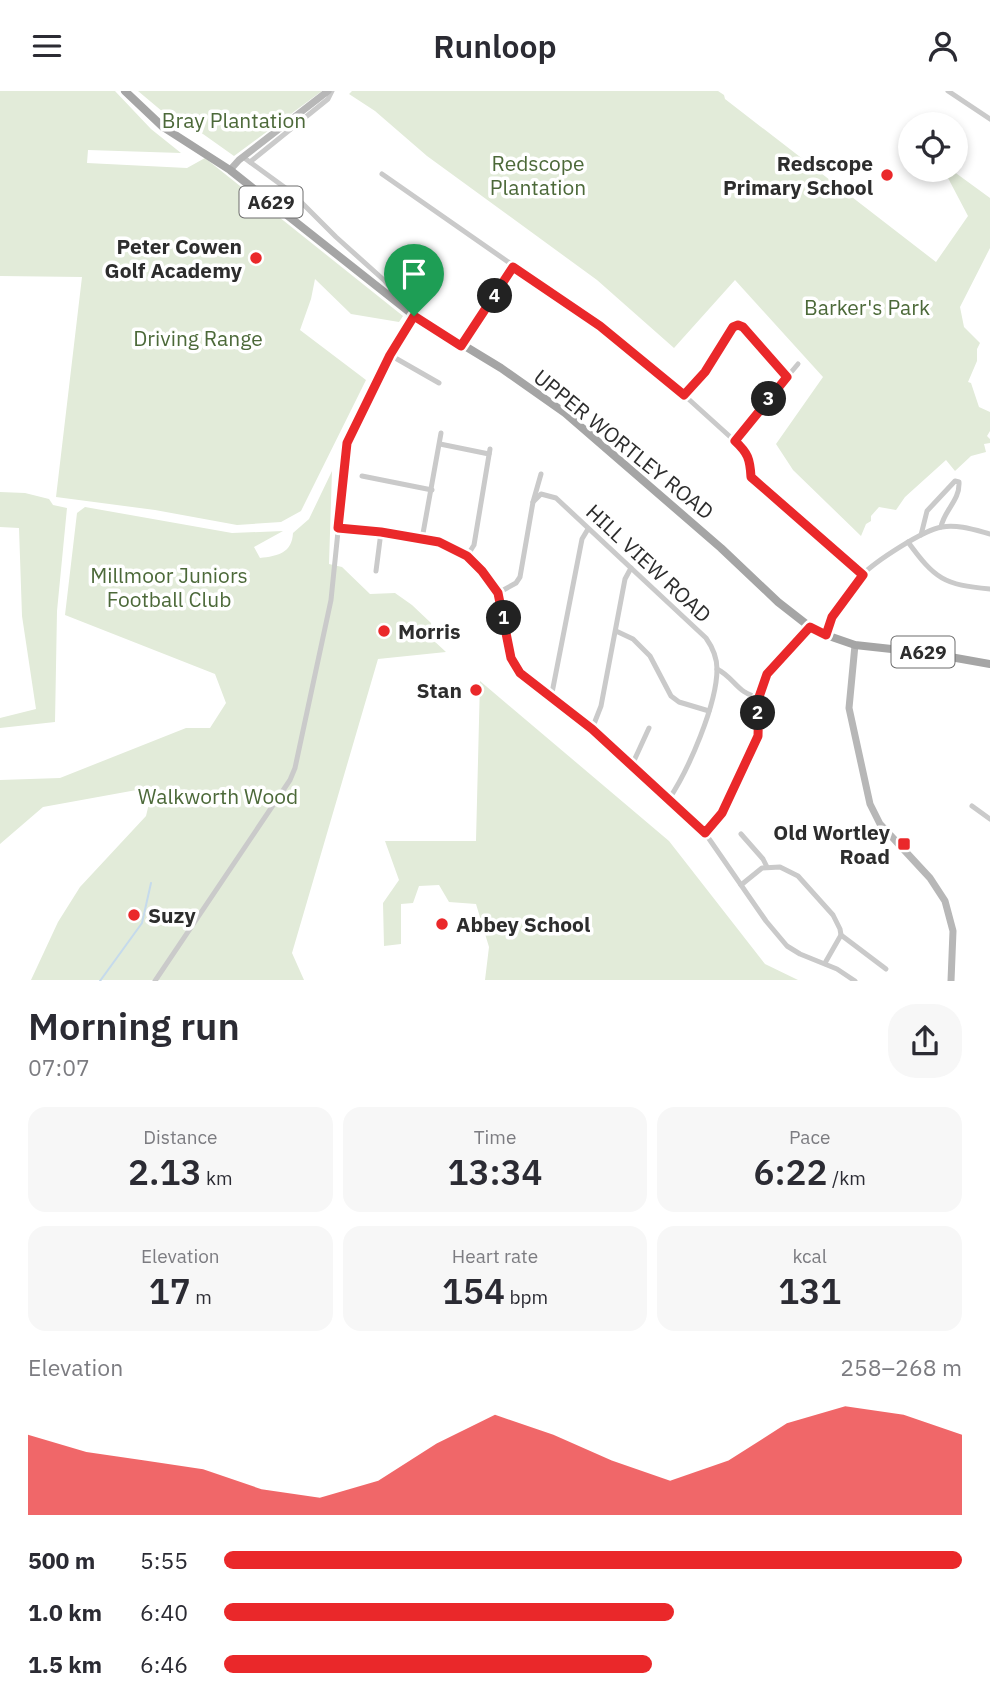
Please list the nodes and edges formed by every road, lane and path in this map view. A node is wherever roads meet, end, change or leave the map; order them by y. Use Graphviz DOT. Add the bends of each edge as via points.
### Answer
graph roads {
  1 [pos="125,91"];
  2 [pos="330,91"];
  3 [pos="948,91"];
  4 [pos="990,119"];
  5 [pos="247,160"];
  6 [pos="230,170"];
  7 [pos="382,174"];
  8 [pos="513,267"];
  9 [pos="388,295"];
  10 [pos="414,316"];
  11 [pos="461,346"];
  12 [pos="390,355"];
  13 [pos="798,364"];
  14 [pos="787,377"];
  15 [pos="439,383"];
  16 [pos="684,395"];
  17 [pos="441,433"];
  18 [pos="735,441"];
  19 [pos="440,444"];
  20 [pos="541,474"];
  21 [pos="362,477"];
  22 [pos="432,489"];
  23 [pos="533,502"];
  24 [pos="941,527"];
  25 [pos="338,528"];
  26 [pos="589,529"];
  27 [pos="381,532"];
  28 [pos="921,534"];
  29 [pos="990,534"];
  30 [pos="422,539"];
  31 [pos="908,542"];
  32 [pos="467,556"];
  33 [pos="631,568"];
  34 [pos="376,571"];
  35 [pos="863,575"];
  36 [pos="990,589"];
  37 [pos="498,593"];
  38 [pos="810,627"];
  39 [pos="616,631"];
  40 [pos="826,635"];
  41 [pos="855,645"];
  42 [pos="990,664"];
  43 [pos="717,669"];
  44 [pos="759,697"];
  45 [pos="551,698"];
  46 [pos="709,711"];
  47 [pos="649,728"];
  48 [pos="592,729"];
  49 [pos="632,765"];
  50 [pos="669,799"];
  51 [pos="972,806"];
  52 [pos="990,819"];
  53 [pos="705,833"];
  54 [pos="744,836"];
  55 [pos="767,867"];
  56 [pos="741,885"];
  57 [pos="841,936"];
  58 [pos="883,954"];
  59 [pos="877,962"];
  60 [pos="825,963"];
  61 [pos="886,969"];
  62 [pos="155,981"];
  63 [pos="855,981"];
  64 [pos="951,981"];
  1 -- 6 [label="main road, UPPER WORTLEY ROAD / A629" via="163,127"];
  2 -- 5 [label="street"];
  3 -- 4 [label="street"];
  5 -- 6 [label="street"];
  5 -- 9 [label="street, UPPER WORTLEY ROAD" via="290,192 385,281 391,289"];
  6 -- 9 [label="main road, UPPER WORTLEY ROAD / A629"];
  7 -- 8 [label="street"];
  8 -- 11 [label="street"];
  8 -- 16 [label="street" via="600,326"];
  9 -- 10 [label="main road, UPPER WORTLEY ROAD / A629"];
  10 -- 11 [label="main road, UPPER WORTLEY ROAD / A629"];
  10 -- 12 [label="street"];
  11 -- 38 [label="main road, UPPER WORTLEY ROAD / A629" via="565,413"];
  12 -- 15 [label="street"];
  12 -- 25 [label="street" via="347,443"];
  13 -- 14 [label="street"];
  14 -- 16 [label="street" via="738,325"];
  14 -- 18 [label="street"];
  16 -- 18 [label="street"];
  17 -- 19 [label="street"];
  18 -- 35 [label="street" via="747,451 751,477"];
  19 -- 22 [label="street"];
  19 -- 32 [label="street" via="489,452 474,545"];
  20 -- 23 [label="street"];
  21 -- 22 [label="street"];
  22 -- 30 [label="street"];
  23 -- 26 [label="street, HILL VIEW ROAD" via="541,494 555,498"];
  23 -- 37 [label="street" via="520,577"];
  24 -- 28 [label="street"];
  24 -- 28 [label="street" via="959,482 949,486 927,511"];
  24 -- 29 [label="street"];
  25 -- 27 [label="street"];
  25 -- 62 [label="street" via="331,600 295,768"];
  26 -- 33 [label="street, HILL VIEW ROAD"];
  26 -- 45 [label="street" via="582,539"];
  27 -- 30 [label="street"];
  27 -- 34 [label="street"];
  28 -- 31 [label="street"];
  30 -- 32 [label="street"];
  31 -- 35 [label="street"];
  31 -- 36 [label="street" via="938,577"];
  32 -- 37 [label="street"];
  33 -- 39 [label="street"];
  33 -- 43 [label="street, HILL VIEW ROAD" via="706,638 714,650"];
  35 -- 40 [label="street" via="832,617"];
  37 -- 45 [label="street" via="514,666"];
  38 -- 40 [label="main road, UPPER WORTLEY ROAD / A629"];
  38 -- 44 [label="street" via="772,666"];
  39 -- 46 [label="street" via="633,639 650,656 671,697"];
  39 -- 48 [label="street"];
  40 -- 41 [label="main road, A629"];
  41 -- 42 [label="main road, A629"];
  41 -- 64 [label="street" via="849,708 870,804 883,828 930,878 944,901 953,931"];
  43 -- 44 [label="street" via="748,696"];
  43 -- 46 [label="street"];
  44 -- 53 [label="street" via="758,736 722,813"];
  45 -- 48 [label="street"];
  46 -- 50 [label="street"];
  47 -- 49 [label="street"];
  48 -- 49 [label="street"];
  49 -- 50 [label="street"];
  50 -- 53 [label="street"];
  51 -- 52 [label="street"];
  53 -- 56 [label="street"];
  54 -- 55 [label="street"];
  55 -- 56 [label="street"];
  55 -- 57 [label="street" via="786,869 797,876 837,921"];
  56 -- 60 [label="street" via="787,946"];
  57 -- 59 [label="street"];
  57 -- 60 [label="street"];
  58 -- 59 [label="street"];
  59 -- 61 [label="street"];
  60 -- 63 [label="street"];
}
